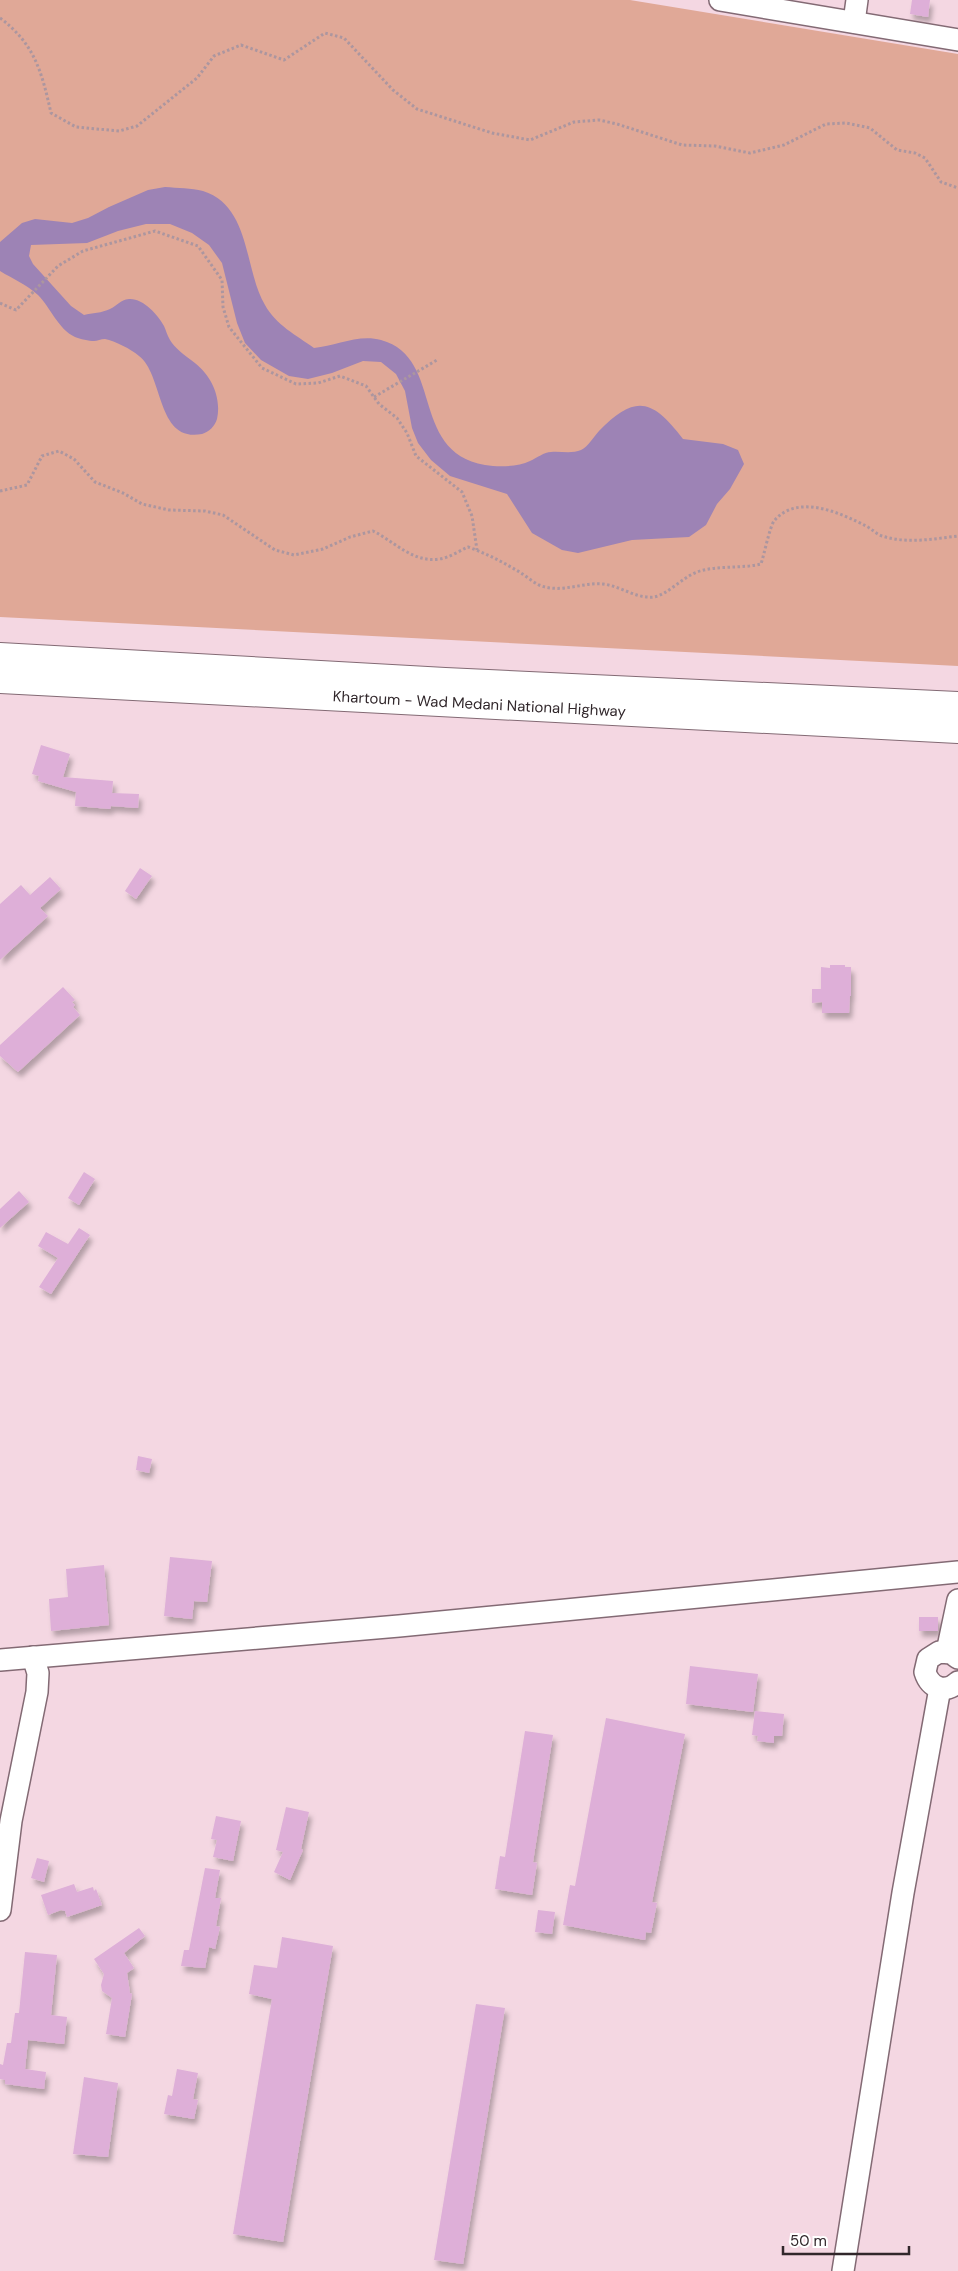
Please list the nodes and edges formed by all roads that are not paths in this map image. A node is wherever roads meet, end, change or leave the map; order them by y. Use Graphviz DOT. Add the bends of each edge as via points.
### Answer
graph roads {
  1 [pos="720,0"];
  2 [pos="857,0"];
  3 [pos="762,3"];
  4 [pos="854,22"];
  5 [pos="958,36"];
  6 [pos="958,40"];
  7 [pos="0,657"];
  8 [pos="0,679"];
  9 [pos="958,706"];
  10 [pos="958,729"];
  11 [pos="958,1572"];
  12 [pos="958,1600"];
  13 [pos="953,1655"];
  14 [pos="33,1657"];
  15 [pos="0,1660"];
  16 [pos="949,1685"];
  17 [pos="0,1910"];
  18 [pos="842,2271"];
  1 -- 3 [label="street"];
  2 -- 4 [label="street"];
  3 -- 4 [label="street"];
  4 -- 6 [label="street"];
  5 -- 6 [label="street"];
  7 -- 9 [label="highway, Khartoum - Wad Medani National Highway"];
  8 -- 10 [label="highway, Khartoum - Wad Medani National Highway"];
  11 -- 14 [label="street" via="399,1626"];
  12 -- 13 [label="street"];
  13 -- 16 [label="street" via="939,1652 926,1665 927,1678 931,1683"];
  14 -- 15 [label="street"];
  14 -- 17 [label="street" via="38,1673 37,1687 11,1821"];
  16 -- 18 [label="street" via="903,1893"];
}
